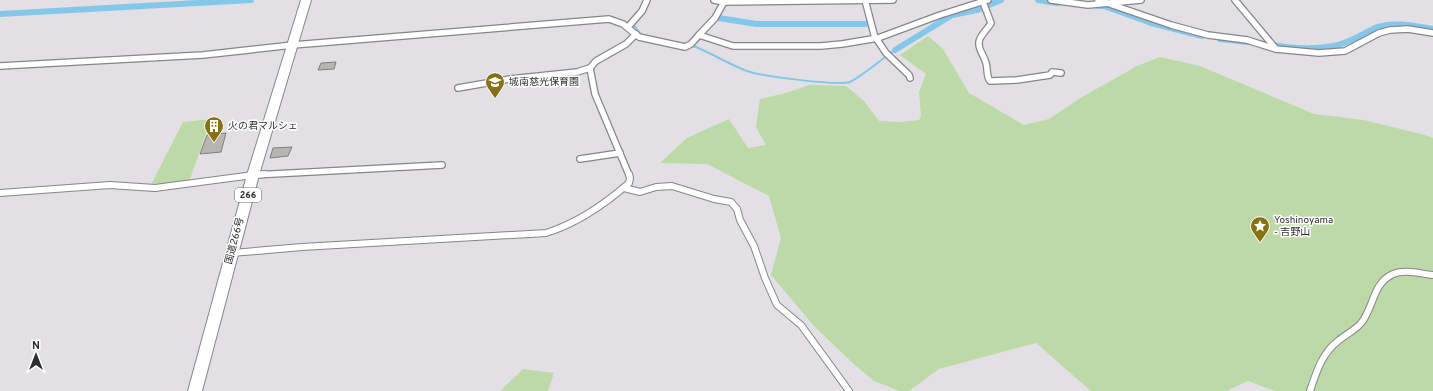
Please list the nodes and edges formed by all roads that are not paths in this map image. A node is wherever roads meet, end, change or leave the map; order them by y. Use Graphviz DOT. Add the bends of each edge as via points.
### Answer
graph roads {
  1 [pos="306,0"];
  2 [pos="647,0"];
  3 [pos="714,0"];
  4 [pos="893,0"];
  5 [pos="1051,0"];
  6 [pos="1098,0"];
  7 [pos="1141,0"];
  8 [pos="1235,0"];
  9 [pos="773,1"];
  10 [pos="866,1"];
  11 [pos="986,1"];
  12 [pos="724,2"];
  13 [pos="1104,3"];
  14 [pos="628,27"];
  15 [pos="1433,33"];
  16 [pos="636,34"];
  17 [pos="699,35"];
  18 [pos="875,38"];
  19 [pos="293,45"];
  20 [pos="1276,49"];
  21 [pos="0,66"];
  22 [pos="590,68"];
  23 [pos="1061,73"];
  24 [pos="910,78"];
  25 [pos="458,88"];
  26 [pos="620,152"];
  27 [pos="580,159"];
  28 [pos="442,165"];
  29 [pos="253,175"];
  30 [pos="154,188"];
  31 [pos="624,188"];
  32 [pos="0,192"];
  33 [pos="232,253"];
  34 [pos="1433,275"];
  35 [pos="195,391"];
  36 [pos="849,391"];
  37 [pos="1310,391"];
  1 -- 19 [label="highway, 国道266号 / 266"];
  2 -- 14 [label="street" via="638,17"];
  3 -- 12 [label="street"];
  4 -- 10 [label="street"];
  5 -- 13 [label="street" via="1088,5"];
  6 -- 13 [label="street"];
  7 -- 13 [label="street"];
  8 -- 20 [label="street"];
  9 -- 10 [label="street"];
  9 -- 12 [label="street"];
  10 -- 18 [label="street"];
  11 -- 18 [label="street"];
  11 -- 23 [label="street" via="991,23 979,40 979,48 990,81 1050,75 1052,72"];
  12 -- 17 [label="street" via="715,18"];
  13 -- 20 [label="street" via="1191,31 1247,40"];
  14 -- 16 [label="street"];
  14 -- 19 [label="street" via="609,19"];
  15 -- 20 [label="street" via="1392,29 1340,52"];
  16 -- 17 [label="street" via="642,38 685,47"];
  16 -- 22 [label="street" via="626,44 596,61"];
  17 -- 18 [label="street" via="733,46 756,47 821,46"];
  18 -- 24 [label="street"];
  19 -- 21 [label="street" via="203,55"];
  19 -- 29 [label="highway, 国道266号 / 266"];
  22 -- 25 [label="street" via="564,74 547,74"];
  22 -- 26 [label="street" via="594,94"];
  26 -- 27 [label="street"];
  26 -- 31 [label="street" via="630,178"];
  28 -- 29 [label="street"];
  29 -- 30 [label="street"];
  29 -- 33 [label="highway, 国道266号 / 266"];
  30 -- 32 [label="street" via="110,185"];
  31 -- 33 [label="street" via="606,203 561,228 545,233"];
  31 -- 36 [label="street" via="640,192 672,186 731,202 754,246 777,306 801,325"];
  33 -- 35 [label="highway, 国道266号 / 266"];
  34 -- 37 [label="street" via="1394,273 1381,281 1369,313 1361,324 1333,345 1322,362"];
}
